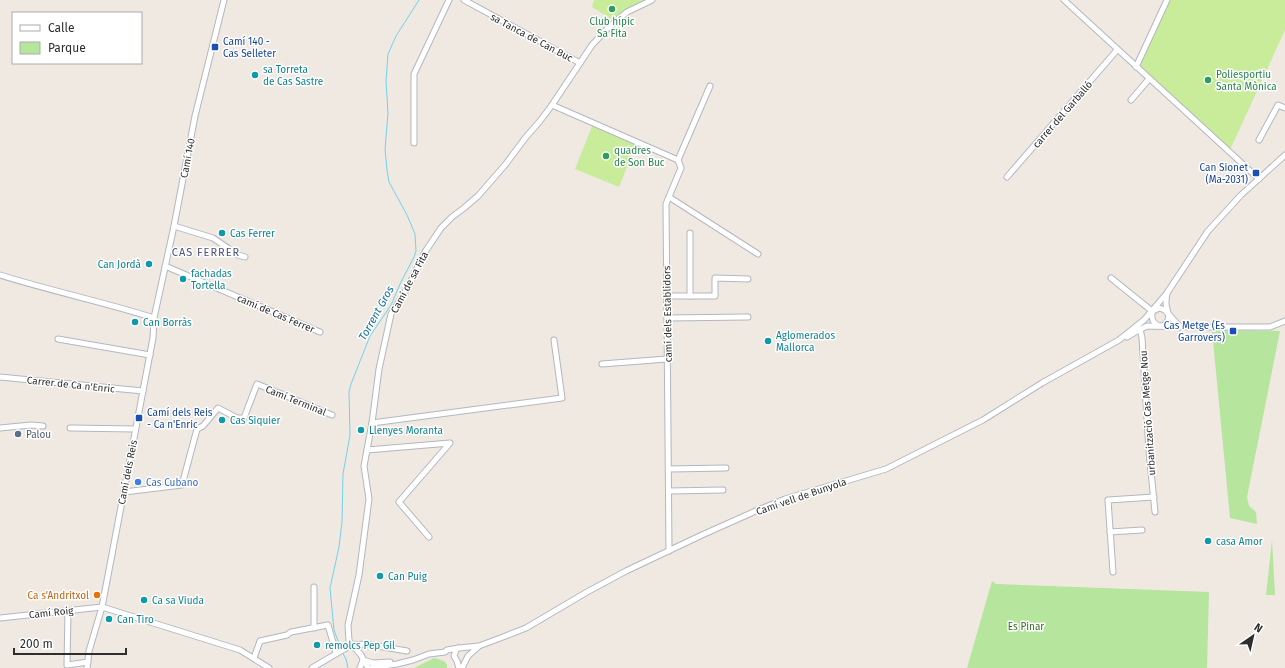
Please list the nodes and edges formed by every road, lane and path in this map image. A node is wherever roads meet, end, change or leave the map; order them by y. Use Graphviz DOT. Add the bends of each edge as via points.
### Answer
graph roads {
  1 [pos="224,0"];
  2 [pos="449,0"];
  3 [pos="464,0"];
  4 [pos="652,0"];
  5 [pos="1064,0"];
  6 [pos="1167,0"];
  7 [pos="1117,50"];
  8 [pos="580,63"];
  9 [pos="1136,67"];
  10 [pos="1149,79"];
  11 [pos="710,86"];
  12 [pos="1131,100"];
  13 [pos="552,105"];
  14 [pos="1285,108"];
  15 [pos="1259,140"];
  16 [pos="414,143"];
  17 [pos="1285,155"];
  18 [pos="678,160"];
  19 [pos="1007,177"];
  20 [pos="1259,179"];
  21 [pos="669,197"];
  22 [pos="174,226"];
  23 [pos="690,233"];
  24 [pos="758,254"];
  25 [pos="245,257"];
  26 [pos="165,266"];
  27 [pos="0,275"];
  28 [pos="1111,278"];
  29 [pos="748,279"];
  30 [pos="1167,292"];
  31 [pos="667,296"];
  32 [pos="690,296"];
  33 [pos="1152,311"];
  34 [pos="1168,314"];
  35 [pos="748,317"];
  36 [pos="154,318"];
  37 [pos="667,318"];
  38 [pos="1285,322"];
  39 [pos="1159,326"];
  40 [pos="1180,327"];
  41 [pos="1140,329"];
  42 [pos="320,332"];
  43 [pos="58,339"];
  44 [pos="554,340"];
  45 [pos="1119,340"];
  46 [pos="150,355"];
  47 [pos="668,359"];
  48 [pos="602,364"];
  49 [pos="0,377"];
  50 [pos="143,391"];
  51 [pos="332,414"];
  52 [pos="372,423"];
  53 [pos="43,426"];
  54 [pos="0,428"];
  55 [pos="70,428"];
  56 [pos="136,429"];
  57 [pos="367,450"];
  58 [pos="726,468"];
  59 [pos="668,469"];
  60 [pos="723,490"];
  61 [pos="669,491"];
  62 [pos="124,492"];
  63 [pos="1154,496"];
  64 [pos="1155,512"];
  65 [pos="1142,530"];
  66 [pos="1110,532"];
  67 [pos="429,538"];
  68 [pos="669,551"];
  69 [pos="1113,572"];
  70 [pos="314,587"];
  71 [pos="102,607"];
  72 [pos="68,611"];
  73 [pos="0,618"];
  74 [pos="314,628"];
  75 [pos="353,645"];
  76 [pos="479,646"];
  77 [pos="460,648"];
  78 [pos="407,651"];
  79 [pos="445,652"];
  80 [pos="336,653"];
  81 [pos="454,656"];
  82 [pos="468,656"];
  83 [pos="254,658"];
  84 [pos="363,660"];
  85 [pos="457,661"];
  86 [pos="465,661"];
  87 [pos="397,664"];
  88 [pos="88,665"];
  89 [pos="269,668"];
  90 [pos="312,668"];
  91 [pos="360,668"];
  92 [pos="369,668"];
  93 [pos="460,668"];
  1 -- 22 [label="street, Camí 140" via="195,116"];
  2 -- 16 [label="street" via="414,74"];
  3 -- 8 [label="street, sa Tanca de Can Buc"];
  4 -- 8 [label="street, Camí de sa Fita" via="627,12 608,28 592,44"];
  5 -- 7 [label="street"];
  6 -- 9 [label="street"];
  7 -- 9 [label="street"];
  7 -- 19 [label="street, carrer del Garballó"];
  8 -- 13 [label="street, Camí de sa Fita"];
  9 -- 10 [label="street"];
  10 -- 12 [label="street"];
  10 -- 20 [label="street"];
  11 -- 18 [label="street, camí dels Establidors"];
  13 -- 18 [label="street"];
  13 -- 52 [label="street, Camí de sa Fita" via="490,183 441,228 425,252 391,314 379,369"];
  14 -- 15 [label="street" via="1278,105"];
  17 -- 20 [label="street"];
  18 -- 21 [label="street, camí dels Establidors" via="681,168"];
  20 -- 30 [label="street" via="1241,194 1208,231"];
  21 -- 24 [label="street"];
  21 -- 31 [label="street, camí dels Establidors" via="666,204"];
  22 -- 25 [label="street" via="213,238"];
  22 -- 26 [label="street, Camí 140"];
  23 -- 32 [label="street"];
  26 -- 36 [label="street, Camí 140"];
  26 -- 42 [label="street, camí de Cas Ferrer"];
  27 -- 36 [label="street"];
  28 -- 33 [label="street"];
  29 -- 32 [label="street" via="715,278 715,296"];
  30 -- 33 [label="street"];
  30 -- 34 [label="street"];
  31 -- 32 [label="street"];
  31 -- 37 [label="street, camí dels Establidors"];
  33 -- 34 [label="street" via="1162,308"];
  33 -- 39 [label="street" via="1152,320"];
  33 -- 45 [label="street"];
  34 -- 39 [label="street" via="1167,322"];
  34 -- 40 [label="street"];
  35 -- 37 [label="street"];
  36 -- 46 [label="street, Camí dels Reis"];
  37 -- 47 [label="street, camí dels Establidors"];
  38 -- 40 [label="street" via="1270,326"];
  39 -- 40 [label="street"];
  39 -- 41 [label="street"];
  41 -- 45 [label="street"];
  41 -- 63 [label="street, urbanització Cas Metge Nou"];
  43 -- 46 [label="street"];
  44 -- 52 [label="street" via="562,398"];
  45 -- 68 [label="street, Camí vell de Bunyola" via="983,420 886,469 786,499"];
  46 -- 50 [label="street, Camí dels Reis"];
  47 -- 48 [label="street"];
  47 -- 59 [label="street, camí dels Establidors"];
  49 -- 50 [label="street, Carrer de Ca n'Enric"];
  50 -- 56 [label="street, Camí dels Reis"];
  51 -- 62 [label="street, Camí Terminal" via="256,384 244,418 237,418 218,408 203,426 197,429 182,485"];
  52 -- 57 [label="street, Camí de sa Fita"];
  53 -- 54 [label="street"];
  55 -- 56 [label="street"];
  56 -- 62 [label="street, Camí dels Reis"];
  57 -- 67 [label="street" via="450,443 399,502"];
  57 -- 75 [label="street, Camí de sa Fita" via="364,466 369,499 359,575 348,625"];
  58 -- 59 [label="street"];
  59 -- 61 [label="street, camí dels Establidors"];
  60 -- 61 [label="street"];
  61 -- 68 [label="street, camí dels Establidors"];
  62 -- 71 [label="street, Camí dels Reis"];
  63 -- 64 [label="street, urbanització Cas Metge Nou"];
  63 -- 66 [label="street" via="1108,500"];
  65 -- 66 [label="street"];
  66 -- 69 [label="street"];
  68 -- 76 [label="street, Camí vell de Bunyola" via="626,571 526,628"];
  70 -- 74 [label="street"];
  71 -- 72 [label="street, Camí Roig"];
  71 -- 83 [label="street" via="240,650"];
  71 -- 88 [label="street, Camí dels Reis" via="90,646"];
  72 -- 73 [label="street, Camí Roig"];
  72 -- 88 [label="street" via="67,665"];
  74 -- 80 [label="street" via="328,625"];
  74 -- 83 [label="street" via="260,641"];
  75 -- 78 [label="street" via="366,644"];
  75 -- 80 [label="street"];
  75 -- 84 [label="street, Camí de sa Fita"];
  76 -- 77 [label="street, Camí vell de Bunyola"];
  76 -- 82 [label="street, Camí vell de Bunyola"];
  77 -- 79 [label="street, Camí vell de Bunyola"];
  77 -- 81 [label="street"];
  77 -- 82 [label="street" via="466,650"];
  79 -- 81 [label="street"];
  79 -- 87 [label="street, Camí vell de Bunyola"];
  80 -- 90 [label="street"];
  81 -- 85 [label="street"];
  82 -- 86 [label="street"];
  83 -- 89 [label="street"];
  84 -- 87 [label="street"];
  84 -- 91 [label="street"];
  84 -- 92 [label="street, Camí de sa Fita"];
  85 -- 86 [label="street"];
  85 -- 93 [label="street"];
  86 -- 93 [label="street"];
  87 -- 92 [label="street, Camí vell de Bunyola"];
}
